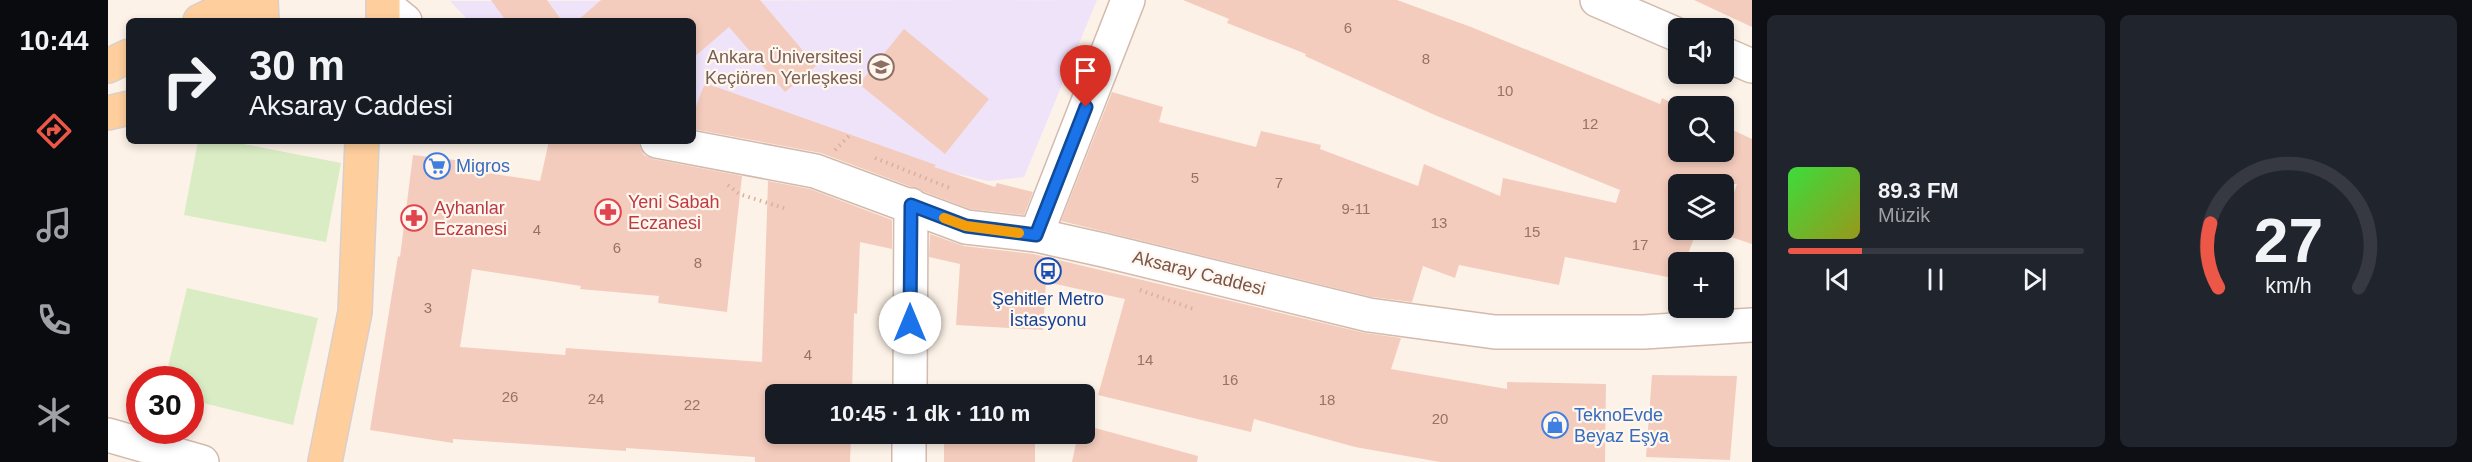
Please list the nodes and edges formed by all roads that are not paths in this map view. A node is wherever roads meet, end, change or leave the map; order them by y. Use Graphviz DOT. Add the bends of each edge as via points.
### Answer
graph roads {
  1 [pos="244,0"];
  2 [pos="261,0"];
  3 [pos="1128,0"];
  4 [pos="1597,0"];
  5 [pos="206,18"];
  6 [pos="262,18"];
  7 [pos="1668,31"];
  8 [pos="126,57"];
  9 [pos="1734,58"];
  10 [pos="108,66"];
  11 [pos="1752,66"];
  12 [pos="126,109"];
  13 [pos="108,113"];
  14 [pos="362,144"];
  15 [pos="673,144"];
  16 [pos="911,205"];
  17 [pos="1036,235"];
  18 [pos="1752,325"];
  19 [pos="910,384"];
  20 [pos="108,435"];
  21 [pos="909,444"];
  22 [pos="202,462"];
  23 [pos="325,462"];
  24 [pos="909,462"];
  1 -- 5 [label="main road"];
  2 -- 6 [label="main road"];
  3 -- 17 [label="street"];
  4 -- 7 [label="street"];
  8 -- 10 [label="main road"];
  9 -- 11 [label="street"];
  12 -- 13 [label="main road"];
  14 -- 23 [label="main road" via="355,312"];
  15 -- 16 [label="street, Aksaray Caddesi" via="815,171"];
  16 -- 17 [label="street, Aksaray Caddesi" via="966,226"];
  16 -- 19 [label="street"];
  17 -- 18 [label="street, Aksaray Caddesi" via="1369,315 1495,332 1644,332"];
  20 -- 22 [label="street"];
  21 -- 24 [label="street"];
}
